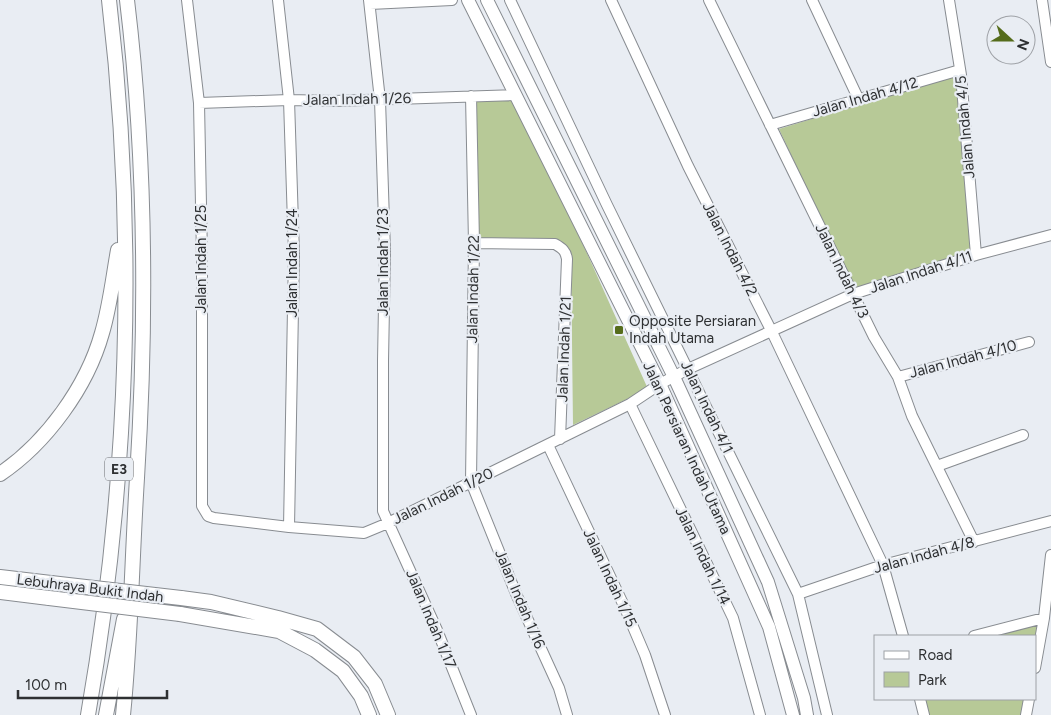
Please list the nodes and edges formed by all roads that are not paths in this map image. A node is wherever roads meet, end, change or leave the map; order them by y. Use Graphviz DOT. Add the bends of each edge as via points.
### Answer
graph roads {
  1 [pos="109,0"];
  2 [pos="127,0"];
  3 [pos="187,0"];
  4 [pos="278,0"];
  5 [pos="452,0"];
  6 [pos="468,0"];
  7 [pos="487,0"];
  8 [pos="510,0"];
  9 [pos="611,0"];
  10 [pos="709,0"];
  11 [pos="812,0"];
  12 [pos="949,0"];
  13 [pos="1042,0"];
  14 [pos="369,2"];
  15 [pos="1051,62"];
  16 [pos="960,70"];
  17 [pos="514,95"];
  18 [pos="472,96"];
  19 [pos="858,98"];
  20 [pos="289,100"];
  21 [pos="380,100"];
  22 [pos="199,103"];
  23 [pos="770,125"];
  24 [pos="124,221"];
  25 [pos="1051,235"];
  26 [pos="474,243"];
  27 [pos="976,255"];
  28 [pos="853,294"];
  29 [pos="772,332"];
  30 [pos="1028,342"];
  31 [pos="688,369"];
  32 [pos="674,377"];
  33 [pos="898,377"];
  34 [pos="660,384"];
  35 [pos="630,404"];
  36 [pos="1023,435"];
  37 [pos="560,439"];
  38 [pos="548,445"];
  39 [pos="937,466"];
  40 [pos="0,474"];
  41 [pos="471,482"];
  42 [pos="208,516"];
  43 [pos="1051,521"];
  44 [pos="388,523"];
  45 [pos="289,527"];
  46 [pos="974,542"];
  47 [pos="1051,554"];
  48 [pos="134,564"];
  49 [pos="883,565"];
  50 [pos="0,577"];
  51 [pos="0,592"];
  52 [pos="798,594"];
  53 [pos="1044,618"];
  54 [pos="903,635"];
  55 [pos="978,635"];
  56 [pos="1036,662"];
  57 [pos="920,700"];
  58 [pos="1029,700"];
  59 [pos="88,715"];
  60 [pos="106,715"];
  61 [pos="123,715"];
  62 [pos="369,715"];
  63 [pos="388,715"];
  64 [pos="471,715"];
  65 [pos="567,715"];
  66 [pos="665,715"];
  67 [pos="760,715"];
  68 [pos="793,715"];
  69 [pos="806,715"];
  70 [pos="827,715"];
  71 [pos="924,715"];
  72 [pos="1026,715"];
  1 -- 24 [label="highway, E3" via="121,136"];
  2 -- 48 [label="highway, E3" via="139,134 142,230 142,397"];
  3 -- 22 [label="street, Jalan Indah 1/25"];
  4 -- 20 [label="street, Jalan Indah 1/24"];
  5 -- 14 [label="street"];
  6 -- 17 [label="main road, Jalan Persiaran Indah Utama"];
  7 -- 32 [label="main road, Jalan Persiaran Indah Utama"];
  8 -- 31 [label="street, Jalan Indah 4/1"];
  9 -- 29 [label="street, Jalan Indah 4/2" via="688,166"];
  10 -- 23 [label="street, Jalan Indah 4/3"];
  11 -- 19 [label="street"];
  12 -- 16 [label="street, Jalan Indah 4/5"];
  13 -- 15 [label="street"];
  14 -- 21 [label="street, Jalan Indah 1/23"];
  16 -- 19 [label="street, Jalan Indah 4/12"];
  16 -- 27 [label="street, Jalan Indah 4/5"];
  17 -- 18 [label="street, Jalan Indah 1/26"];
  17 -- 34 [label="main road, Jalan Persiaran Indah Utama"];
  18 -- 21 [label="street, Jalan Indah 1/26"];
  18 -- 26 [label="street, Jalan Indah 1/22"];
  19 -- 23 [label="street, Jalan Indah 4/12"];
  20 -- 21 [label="street, Jalan Indah 1/26"];
  20 -- 22 [label="street, Jalan Indah 1/26"];
  20 -- 45 [label="street, Jalan Indah 1/24" via="294,254"];
  21 -- 44 [label="street, Jalan Indah 1/23" via="385,251 383,511"];
  22 -- 42 [label="street, Jalan Indah 1/25" via="202,506"];
  23 -- 28 [label="street, Jalan Indah 4/3"];
  24 -- 40 [label="highway" via="102,335 92,361 53,426"];
  24 -- 59 [label="highway, E3" via="122,420 108,580"];
  25 -- 27 [label="street, Jalan Indah 4/11"];
  26 -- 37 [label="street, Jalan Indah 1/21" via="555,244 566,253"];
  26 -- 41 [label="street, Jalan Indah 1/22"];
  27 -- 28 [label="street, Jalan Indah 4/11"];
  28 -- 29 [label="street, Jalan Indah 4/11"];
  28 -- 33 [label="street, Jalan Indah 4/3"];
  29 -- 31 [label="street, Jalan Indah 4/11"];
  29 -- 49 [label="street, Jalan Indah 4/2"];
  30 -- 33 [label="street, Jalan Indah 4/10"];
  31 -- 32 [label="street, Jalan Indah 4/11"];
  31 -- 52 [label="street, Jalan Indah 4/1"];
  32 -- 34 [label="street, Jalan Indah 4/11"];
  32 -- 69 [label="main road, Jalan Persiaran Indah Utama" via="768,582 804,698"];
  33 -- 39 [label="street, Jalan Indah 4/3" via="912,416"];
  34 -- 35 [label="street, Jalan Indah 1/20"];
  34 -- 68 [label="main road, Jalan Persiaran Indah Utama" via="769,627"];
  35 -- 37 [label="street, Jalan Indah 1/20"];
  35 -- 67 [label="street, Jalan Indah 1/14" via="732,618"];
  36 -- 39 [label="street"];
  37 -- 38 [label="street, Jalan Indah 1/20"];
  38 -- 41 [label="street, Jalan Indah 1/20"];
  38 -- 66 [label="street, Jalan Indah 1/15" via="645,655"];
  39 -- 46 [label="street, Jalan Indah 4/3"];
  41 -- 44 [label="street, Jalan Indah 1/20"];
  41 -- 65 [label="street, Jalan Indah 1/16" via="559,688"];
  42 -- 45 [label="street, Jalan Indah 1/20"];
  43 -- 46 [label="street, Jalan Indah 4/8"];
  44 -- 45 [label="street, Jalan Indah 1/20" via="364,533"];
  44 -- 64 [label="street, Jalan Indah 1/17" via="437,630"];
  46 -- 49 [label="street, Jalan Indah 4/8"];
  47 -- 53 [label="street"];
  48 -- 60 [label="highway, E3"];
  48 -- 61 [label="highway"];
  49 -- 52 [label="street, Jalan Indah 4/8"];
  49 -- 54 [label="street, Jalan Indah 4/2"];
  50 -- 63 [label="highway, Lebuhraya Bukit Indah, bridge" via="221,604 317,629 354,657 375,684"];
  51 -- 62 [label="highway, Lebuhraya Bukit Indah, bridge" via="180,614 279,632 315,650 343,671 361,696"];
  52 -- 70 [label="street, Jalan Indah 4/1"];
  53 -- 55 [label="street"];
  53 -- 56 [label="street"];
  57 -- 71 [label="street"];
  58 -- 72 [label="street"];
}
